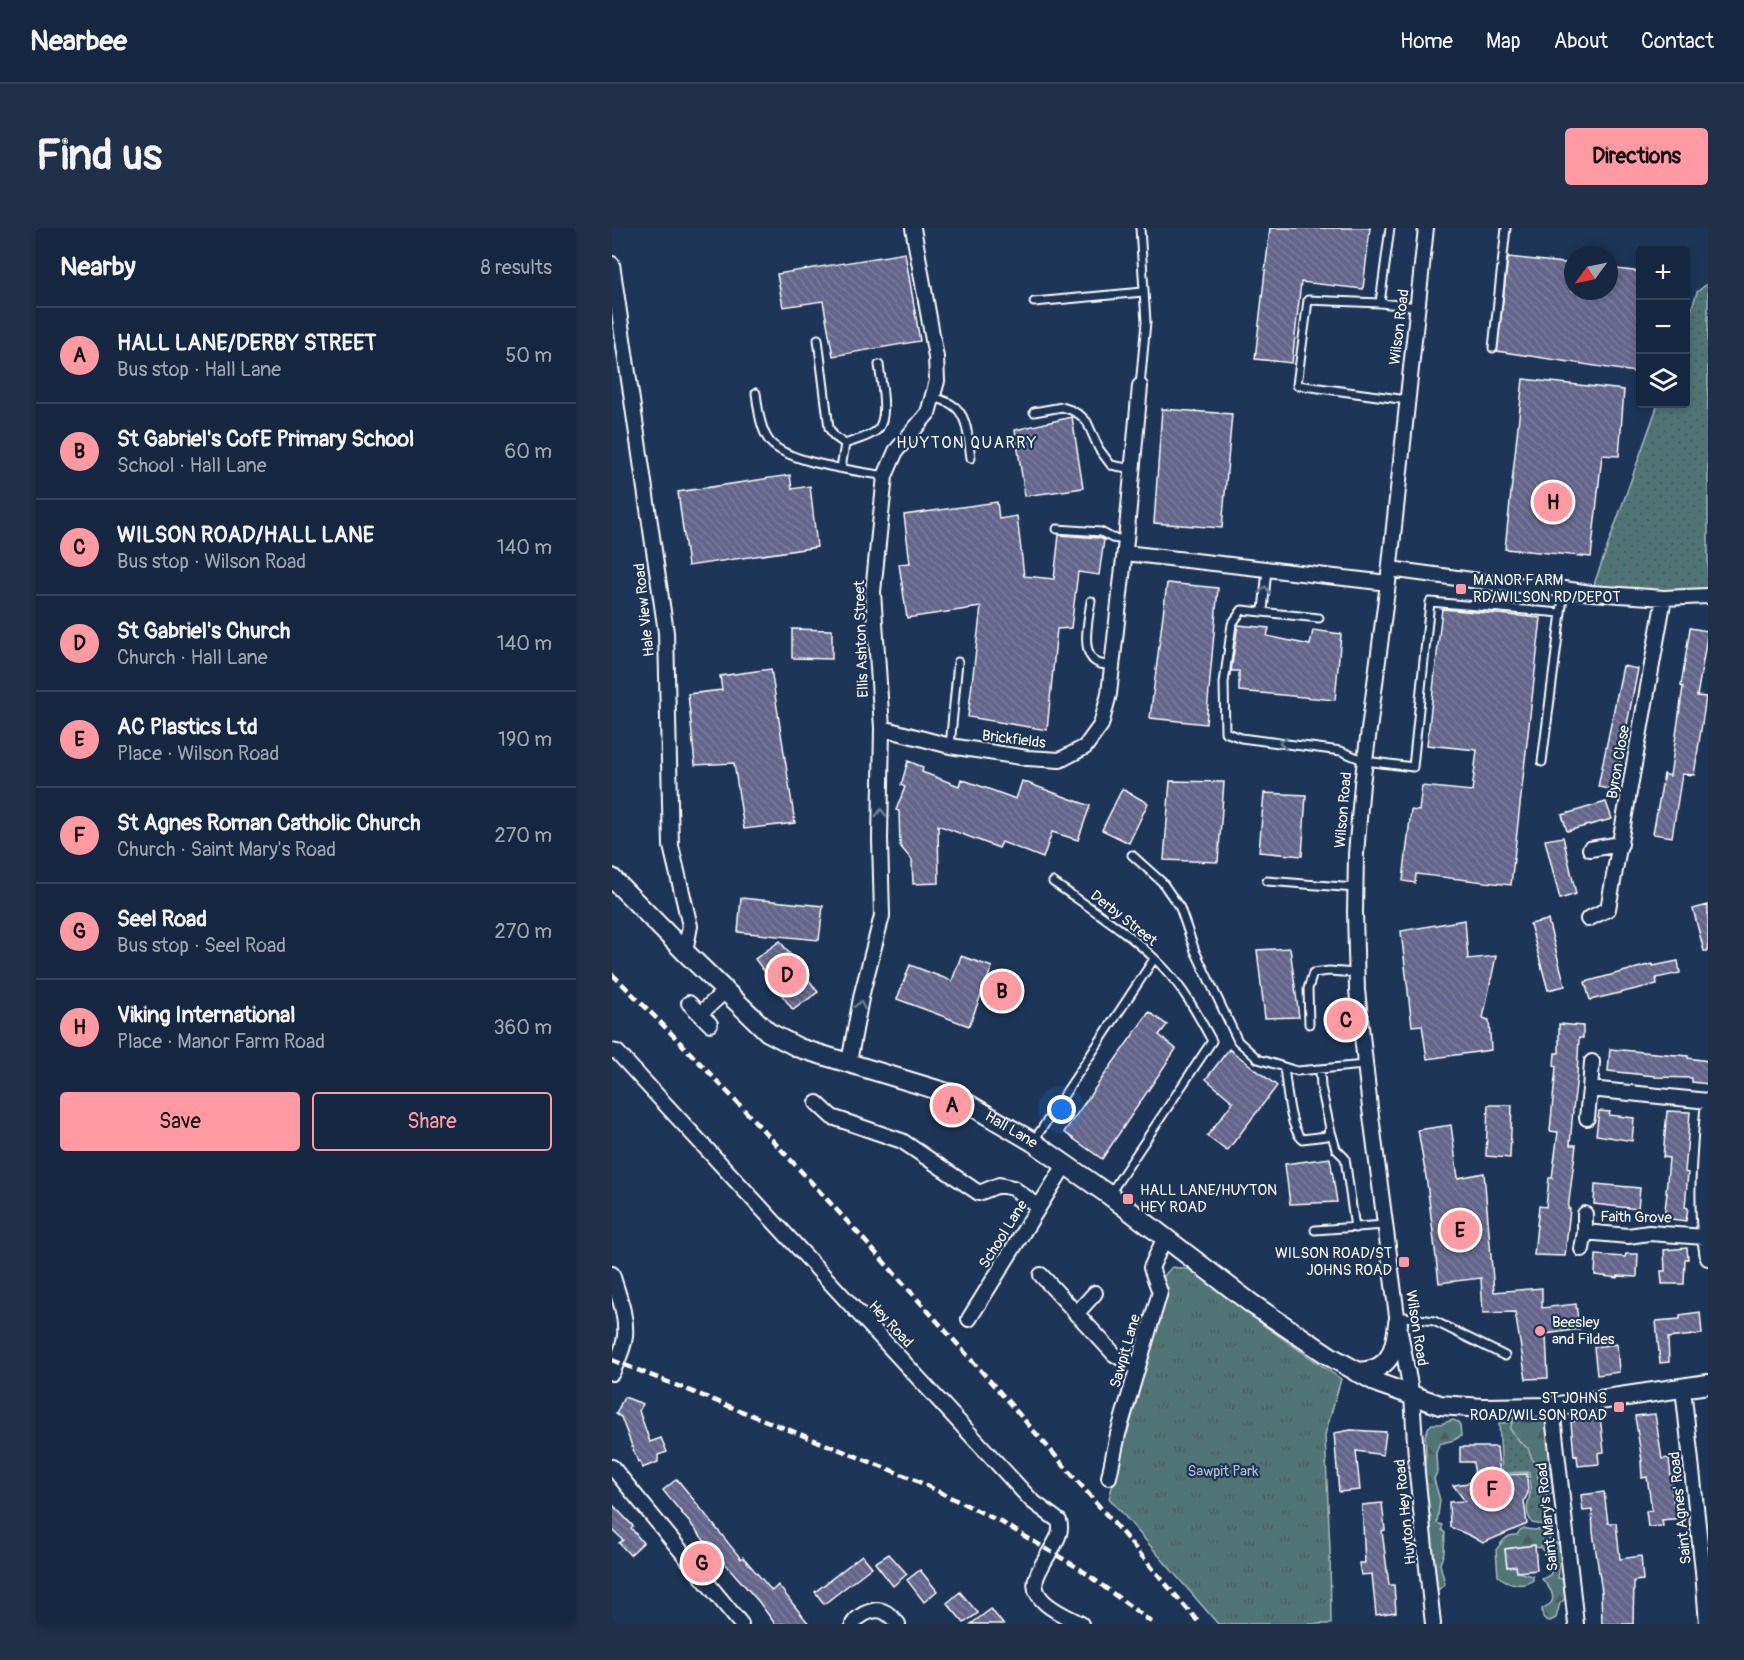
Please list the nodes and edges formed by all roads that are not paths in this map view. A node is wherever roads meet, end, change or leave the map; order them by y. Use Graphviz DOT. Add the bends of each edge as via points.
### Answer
graph roads {
  1 [pos="913,228"];
  2 [pos="1140,228"];
  3 [pos="1390,228"];
  4 [pos="1426,228"];
  5 [pos="1506,228"];
  6 [pos="612,264"];
  7 [pos="1143,292"];
  8 [pos="1034,302"];
  9 [pos="1380,303"];
  10 [pos="1419,307"];
  11 [pos="818,339"];
  12 [pos="1493,348"];
  13 [pos="879,365"];
  14 [pos="1140,386"];
  15 [pos="756,393"];
  16 [pos="933,397"];
  17 [pos="1407,400"];
  18 [pos="1035,412"];
  19 [pos="845,444"];
  20 [pos="971,458"];
  21 [pos="841,468"];
  22 [pos="1132,469"];
  23 [pos="885,476"];
  24 [pos="1057,529"];
  25 [pos="1125,546"];
  26 [pos="1267,569"];
  27 [pos="1390,569"];
  28 [pos="1388,583"];
  29 [pos="1564,589"];
  30 [pos="1708,596"];
  31 [pos="1664,598"];
  32 [pos="1091,601"];
  33 [pos="1263,611"];
  34 [pos="1561,613"];
  35 [pos="1319,618"];
  36 [pos="958,662"];
  37 [pos="1112,665"];
  38 [pos="882,728"];
  39 [pos="950,746"];
  40 [pos="1365,761"];
  41 [pos="1542,762"];
  42 [pos="1621,844"];
  43 [pos="1590,849"];
  44 [pos="1132,855"];
  45 [pos="1267,881"];
  46 [pos="1053,882"];
  47 [pos="615,886"];
  48 [pos="1355,888"];
  49 [pos="1588,919"];
  50 [pos="685,952"];
  51 [pos="1154,959"];
  52 [pos="1356,973"];
  53 [pos="725,991"];
  54 [pos="689,1003"];
  55 [pos="1309,1024"];
  56 [pos="612,1051"];
  57 [pos="849,1062"];
  58 [pos="1592,1062"];
  59 [pos="1365,1065"];
  60 [pos="1284,1068"];
  61 [pos="1320,1070"];
  62 [pos="1590,1089"];
  63 [pos="1708,1101"];
  64 [pos="817,1103"];
  65 [pos="1708,1111"];
  66 [pos="1587,1118"];
  67 [pos="1330,1128"];
  68 [pos="1033,1142"];
  69 [pos="1065,1165"];
  70 [pos="1109,1195"];
  71 [pos="1039,1208"];
  72 [pos="1585,1214"];
  73 [pos="1385,1225"];
  74 [pos="1355,1228"];
  75 [pos="1316,1230"];
  76 [pos="1585,1232"];
  77 [pos="1165,1237"];
  78 [pos="1705,1237"];
  79 [pos="1582,1249"];
  80 [pos="1708,1258"];
  81 [pos="612,1274"];
  82 [pos="1041,1275"];
  83 [pos="1095,1293"];
  84 [pos="1076,1314"];
  85 [pos="969,1319"];
  86 [pos="1398,1319"];
  87 [pos="1505,1356"];
  88 [pos="1137,1368"];
  89 [pos="1356,1372"];
  90 [pos="612,1373"];
  91 [pos="1708,1384"];
  92 [pos="1683,1388"];
  93 [pos="1412,1396"];
  94 [pos="1552,1407"];
  95 [pos="613,1469"];
  96 [pos="1108,1477"];
  97 [pos="1706,1571"];
  98 [pos="741,1624"];
  99 [pos="854,1624"];
  100 [pos="898,1624"];
  101 [pos="1081,1624"];
  102 [pos="1433,1624"];
  103 [pos="1576,1624"];
  104 [pos="1707,1624"];
  1 -- 16 [label="street, Ellis Ashton Street" via="936,357"];
  2 -- 7 [label="lane"];
  3 -- 9 [label="lane"];
  4 -- 10 [label="street, Wilson Road"];
  5 -- 12 [label="lane"];
  6 -- 50 [label="street, Hale View Road" via="666,632 671,846 690,926"];
  7 -- 8 [label="lane"];
  7 -- 14 [label="lane" via="1146,322"];
  9 -- 10 [label="lane"];
  9 -- 17 [label="lane" via="1308,300 1297,385"];
  10 -- 17 [label="street, Wilson Road"];
  11 -- 19 [label="lane" via="829,428"];
  13 -- 19 [label="lane" via="884,417 881,426 866,437"];
  14 -- 22 [label="street, Brickfields"];
  15 -- 21 [label="lane" via="764,431 775,447"];
  16 -- 20 [label="lane" via="951,404 961,415"];
  16 -- 23 [label="street, Ellis Ashton Street" via="928,413 896,451"];
  17 -- 27 [label="street, Wilson Road"];
  18 -- 22 [label="lane" via="1062,407 1071,410 1087,422 1111,465"];
  19 -- 21 [label="lane"];
  21 -- 23 [label="lane"];
  22 -- 25 [label="street, Brickfields"];
  23 -- 38 [label="street, Ellis Ashton Street" via="873,592"];
  24 -- 25 [label="lane" via="1101,532"];
  25 -- 26 [label="street"];
  25 -- 37 [label="street, Brickfields"];
  26 -- 28 [label="street"];
  33 -- 26 [label="lane, one-way"];
  27 -- 28 [label="street, Wilson Road"];
  27 -- 29 [label="street"];
  28 -- 40 [label="street, Wilson Road"];
  29 -- 31 [label="street"];
  29 -- 34 [label="lane"];
  30 -- 31 [label="street"];
  31 -- 42 [label="street, Byron Close"];
  32 -- 37 [label="lane" via="1087,651 1096,662"];
  33 -- 35 [label="lane"];
  40 -- 33 [label="lane, one-way" via="1341,751 1241,738 1225,732 1224,683 1232,624 1242,610"];
  34 -- 40 [label="lane" via="1430,602 1413,767"];
  34 -- 41 [label="lane"];
  36 -- 39 [label="lane"];
  37 -- 39 [label="street, Brickfields" via="1101,725 1085,747 1060,760"];
  38 -- 39 [label="street, Brickfields"];
  57 -- 38 [label="street, Ellis Ashton Street, one-way" via="882,916"];
  40 -- 48 [label="street, Wilson Road"];
  42 -- 43 [label="street"];
  42 -- 49 [label="street, Byron Close" via="1608,909"];
  44 -- 60 [label="lane" via="1162,882 1180,908 1195,951 1238,1041 1258,1059"];
  45 -- 48 [label="lane"];
  46 -- 51 [label="lane, Derby Street" via="1128,934"];
  47 -- 50 [label="street, Hall Lane"];
  48 -- 52 [label="street, Wilson Road"];
  50 -- 53 [label="street, Hall Lane"];
  51 -- 68 [label="lane"];
  51 -- 70 [label="lane, Derby Street" via="1192,1004 1212,1041"];
  52 -- 55 [label="lane" via="1313,973 1308,989"];
  52 -- 59 [label="street, Wilson Road"];
  53 -- 54 [label="street" via="705,1019"];
  53 -- 57 [label="street, Hall Lane" via="768,1032 799,1048"];
  56 -- 101 [label="street, Hey Road" via="1032,1501 1059,1521 1059,1536 1036,1577 1036,1589 1045,1603"];
  57 -- 68 [label="street, Hall Lane" via="951,1094"];
  58 -- 62 [label="street"];
  59 -- 61 [label="lane"];
  59 -- 73 [label="street, Wilson Road"];
  60 -- 61 [label="lane"];
  60 -- 67 [label="lane" via="1298,1136 1327,1136"];
  61 -- 67 [label="lane"];
  62 -- 63 [label="street"];
  62 -- 66 [label="street"];
  64 -- 71 [label="street" via="832,1117 902,1141 978,1193 999,1185 1013,1188"];
  65 -- 78 [label="street" via="1702,1185"];
  67 -- 74 [label="lane" via="1336,1149 1345,1158"];
  68 -- 69 [label="street, Hall Lane"];
  69 -- 70 [label="street, Hall Lane"];
  69 -- 71 [label="street, School Lane"];
  70 -- 77 [label="street, Hall Lane"];
  71 -- 85 [label="street, School Lane"];
  72 -- 76 [label="street, Faith Grove"];
  73 -- 74 [label="lane"];
  73 -- 86 [label="street, Wilson Road"];
  74 -- 75 [label="lane"];
  76 -- 78 [label="street, Faith Grove"];
  76 -- 79 [label="street"];
  77 -- 88 [label="street, Sawpit Lane" via="1151,1268 1160,1292"];
  77 -- 89 [label="street, Hall Lane" via="1252,1304"];
  78 -- 80 [label="street"];
  81 -- 90 [label="street" via="625,1328"];
  82 -- 84 [label="street"];
  83 -- 84 [label="street"];
  84 -- 88 [label="street" via="1114,1354"];
  86 -- 87 [label="lane" via="1434,1321"];
  86 -- 89 [label="street" via="1396,1342 1385,1363 1377,1369"];
  86 -- 93 [label="street, Wilson Road"];
  88 -- 96 [label="street, Sawpit Lane"];
  89 -- 93 [label="street, Hall Lane"];
  91 -- 92 [label="street, Hall Lane"];
  92 -- 94 [label="street, Hall Lane"];
  92 -- 97 [label="street, Saint Agnes' Road"];
  93 -- 94 [label="street, Hall Lane" via="1462,1407"];
  93 -- 102 [label="street, Huyton Hey Road"];
  94 -- 103 [label="street, Saint Mary's Road"];
  95 -- 98 [label="street"];
  97 -- 104 [label="street, Saint Agnes' Road"];
  99 -- 100 [label="street" via="861,1615 881,1609"];
}
